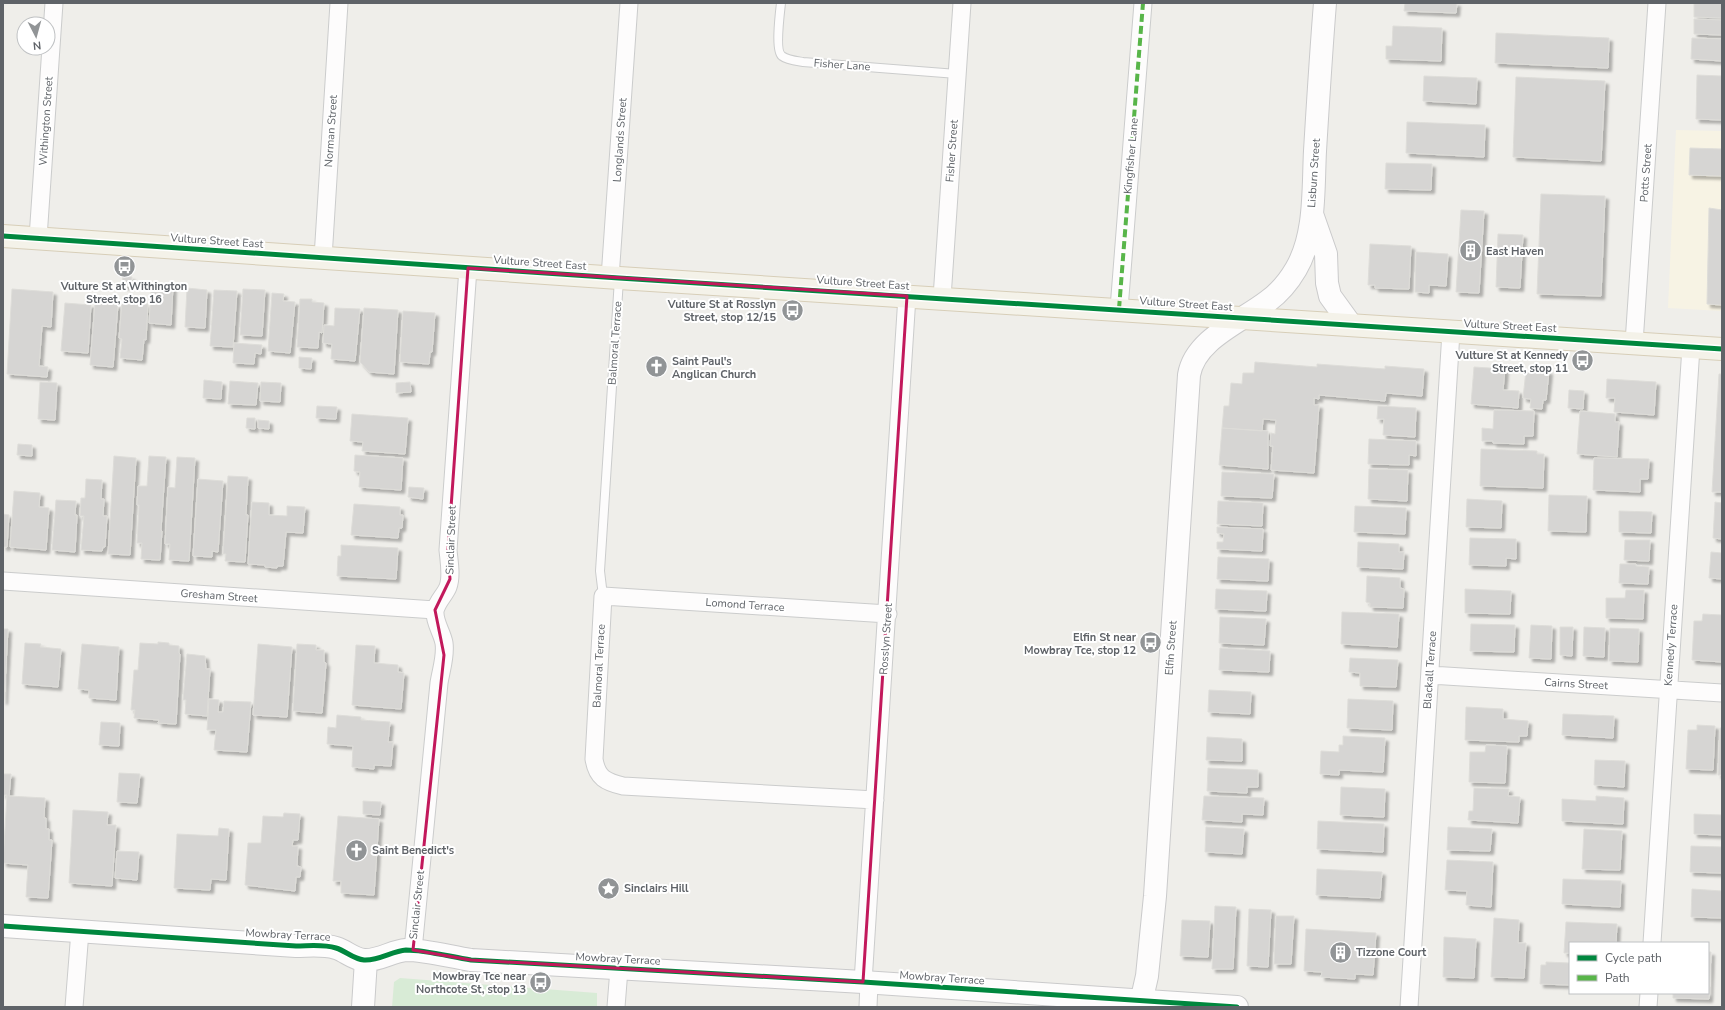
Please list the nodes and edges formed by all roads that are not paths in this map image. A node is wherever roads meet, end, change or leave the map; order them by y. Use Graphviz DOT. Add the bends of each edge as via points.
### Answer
graph roads {
  1 [pos="54,3"];
  2 [pos="339,3"];
  3 [pos="629,3"];
  4 [pos="781,3"];
  5 [pos="962,3"];
  6 [pos="1143,3"];
  7 [pos="1325,3"];
  8 [pos="1657,3"];
  9 [pos="957,74"];
  10 [pos="1311,213"];
  11 [pos="3,236"];
  12 [pos="38,238"];
  13 [pos="323,258"];
  14 [pos="468,268"];
  15 [pos="614,278"];
  16 [pos="907,296"];
  17 [pos="942,298"];
  18 [pos="1119,309"];
  19 [pos="1244,318"];
  20 [pos="1351,325"];
  21 [pos="1451,332"];
  22 [pos="1634,343"];
  23 [pos="1691,347"];
  24 [pos="1722,349"];
  25 [pos="3,581"];
  26 [pos="603,596"];
  27 [pos="435,610"];
  28 [pos="888,614"];
  29 [pos="1430,675"];
  30 [pos="1668,690"];
  31 [pos="1722,693"];
  32 [pos="875,800"];
  33 [pos="3,926"];
  34 [pos="80,931"];
  35 [pos="1652,942"];
  36 [pos="412,950"];
  37 [pos="366,960"];
  38 [pos="619,969"];
  39 [pos="866,983"];
  40 [pos="1649,994"];
  41 [pos="1141,1004"];
  42 [pos="74,1007"];
  43 [pos="363,1007"];
  44 [pos="616,1007"];
  45 [pos="868,1007"];
  46 [pos="1237,1007"];
  47 [pos="1409,1007"];
  48 [pos="1648,1007"];
  1 -- 12 [label="street, Withington Street"];
  2 -- 13 [label="street, Norman Street"];
  3 -- 15 [label="street, Longlands Street"];
  4 -- 9 [label="lane, Fisher Lane" via="778,44 780,54 785,57 803,62"];
  5 -- 9 [label="street, Fisher Street"];
  6 -- 18 [label="street, Kingfisher Lane"];
  7 -- 10 [label="street, Lisburn Street"];
  8 -- 22 [label="street, Potts Street"];
  9 -- 17 [label="street, Fisher Street"];
  10 -- 19 [label="street, Lisburn Street" via="1307,240 1296,269 1275,295"];
  10 -- 20 [label="street" via="1326,254 1329,294"];
  11 -- 12 [label="main road, Vulture Street East"];
  12 -- 13 [label="main road, Vulture Street East"];
  13 -- 14 [label="main road, Vulture Street East"];
  14 -- 15 [label="main road, Vulture Street East"];
  14 -- 27 [label="street, Sinclair Street" via="448,550 450,579 449,586"];
  15 -- 16 [label="main road, Vulture Street East"];
  15 -- 26 [label="lane, Balmoral Terrace" via="600,571"];
  16 -- 17 [label="main road, Vulture Street East"];
  16 -- 28 [label="street, Rosslyn Street"];
  17 -- 18 [label="main road, Vulture Street East"];
  18 -- 19 [label="main road, Vulture Street East"];
  19 -- 20 [label="main road, Vulture Street East"];
  19 -- 41 [label="street, Elfin Street" via="1202,348 1195,356 1189,375 1154,903 1147,976"];
  20 -- 21 [label="main road, Vulture Street East"];
  21 -- 22 [label="main road, Vulture Street East"];
  21 -- 29 [label="street, Blackall Terrace"];
  22 -- 23 [label="main road, Vulture Street East"];
  23 -- 24 [label="main road, Vulture Street East"];
  23 -- 30 [label="street, Kennedy Terrace"];
  25 -- 27 [label="street, Gresham Street"];
  26 -- 28 [label="street, Lomond Terrace"];
  26 -- 32 [label="street, Balmoral Terrace" via="594,759 599,774 608,782 624,786"];
  27 -- 36 [label="street, Sinclair Street" via="444,655"];
  28 -- 32 [label="street, Rosslyn Street"];
  29 -- 30 [label="street, Cairns Street"];
  29 -- 47 [label="street, Blackall Terrace"];
  30 -- 31 [label="street, Cairns Street"];
  30 -- 35 [label="street, Kennedy Terrace"];
  32 -- 39 [label="street, Rosslyn Street"];
  33 -- 34 [label="street, Mowbray Terrace"];
  34 -- 37 [label="street, Mowbray Terrace" via="324,946 338,948 353,957"];
  34 -- 42 [label="street"];
  36 -- 37 [label="street, Mowbray Terrace"];
  36 -- 38 [label="street, Mowbray Terrace" via="471,960"];
  37 -- 43 [label="street"];
  38 -- 39 [label="street, Mowbray Terrace"];
  38 -- 44 [label="street"];
  39 -- 41 [label="street, Mowbray Terrace"];
  39 -- 45 [label="street, Rosslyn Street"];
  40 -- 48 [label="street"];
  41 -- 46 [label="street, Mowbray Terrace"];
}
